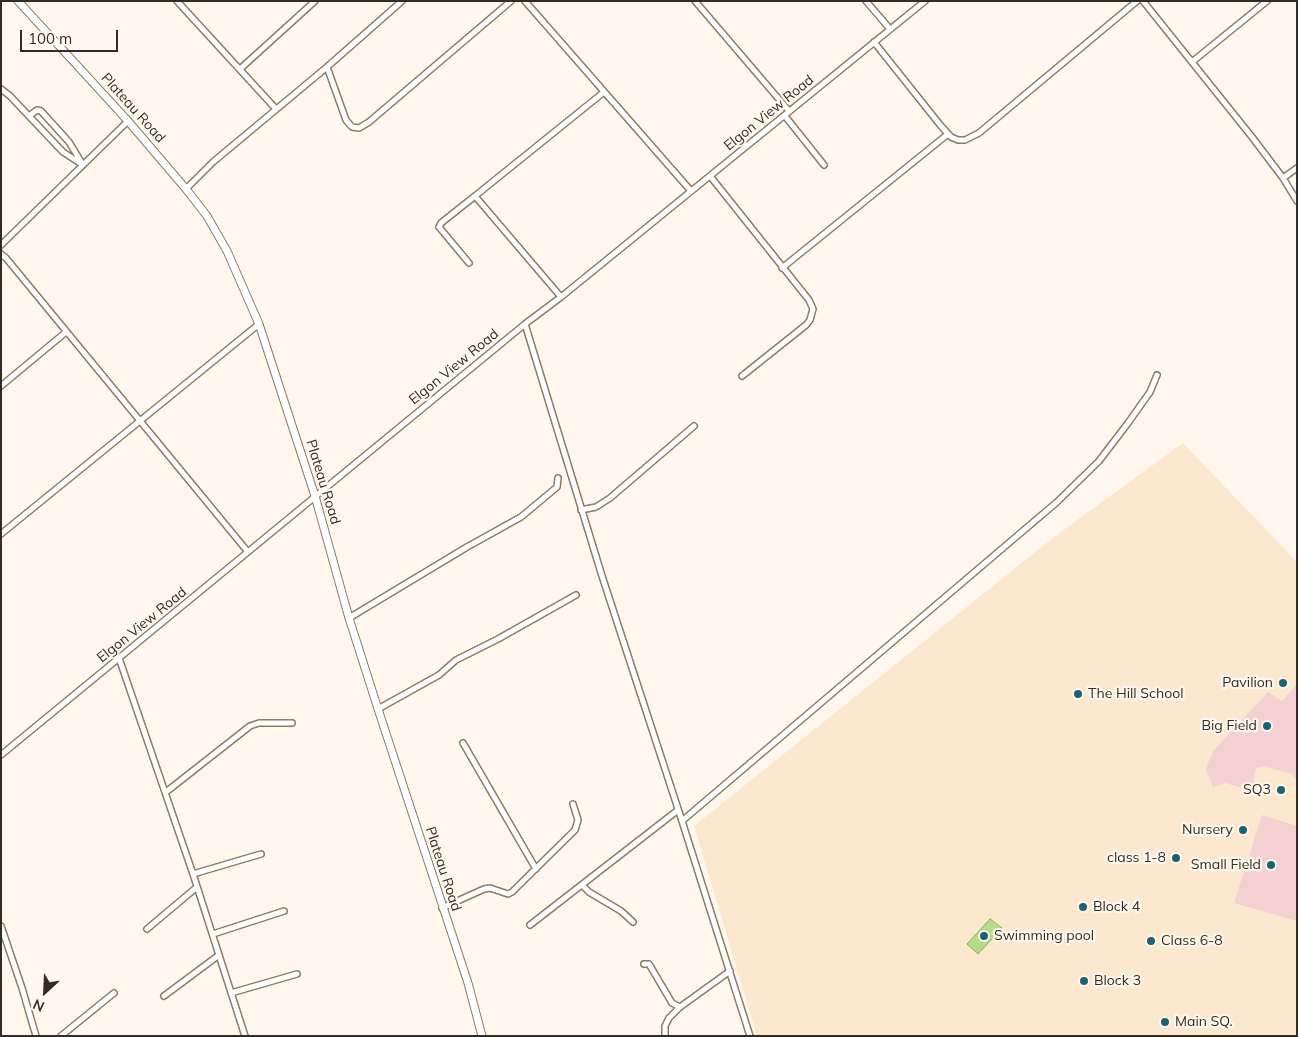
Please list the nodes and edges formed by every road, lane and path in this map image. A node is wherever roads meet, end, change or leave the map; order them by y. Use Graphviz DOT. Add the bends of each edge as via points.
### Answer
graph roads {
  1 [pos="18,1"];
  2 [pos="177,1"];
  3 [pos="315,1"];
  4 [pos="511,1"];
  5 [pos="525,1"];
  6 [pos="695,1"];
  7 [pos="866,1"];
  8 [pos="925,1"];
  9 [pos="1137,1"];
  10 [pos="1143,1"];
  11 [pos="1267,1"];
  12 [pos="399,2"];
  13 [pos="890,29"];
  14 [pos="874,42"];
  15 [pos="1192,62"];
  16 [pos="327,67"];
  17 [pos="240,68"];
  18 [pos="1,89"];
  19 [pos="604,92"];
  20 [pos="276,109"];
  21 [pos="790,111"];
  22 [pos="29,116"];
  23 [pos="784,116"];
  24 [pos="128,121"];
  25 [pos="948,134"];
  26 [pos="83,164"];
  27 [pos="824,165"];
  28 [pos="1297,168"];
  29 [pos="710,176"];
  30 [pos="1283,178"];
  31 [pos="186,188"];
  32 [pos="691,191"];
  33 [pos="475,196"];
  34 [pos="1296,200"];
  35 [pos="1,245"];
  36 [pos="1,254"];
  37 [pos="470,263"];
  38 [pos="782,268"];
  39 [pos="561,297"];
  40 [pos="259,324"];
  41 [pos="525,324"];
  42 [pos="66,332"];
  43 [pos="1157,375"];
  44 [pos="742,376"];
  45 [pos="1,386"];
  46 [pos="139,420"];
  47 [pos="694,426"];
  48 [pos="558,478"];
  49 [pos="315,496"];
  50 [pos="581,510"];
  51 [pos="1,534"];
  52 [pos="248,552"];
  53 [pos="576,595"];
  54 [pos="349,618"];
  55 [pos="119,658"];
  56 [pos="378,709"];
  57 [pos="292,723"];
  58 [pos="462,743"];
  59 [pos="1,755"];
  60 [pos="166,792"];
  61 [pos="572,804"];
  62 [pos="678,810"];
  63 [pos="682,821"];
  64 [pos="261,854"];
  65 [pos="536,869"];
  66 [pos="193,874"];
  67 [pos="582,885"];
  68 [pos="197,887"];
  69 [pos="442,908"];
  70 [pos="284,911"];
  71 [pos="633,922"];
  72 [pos="530,925"];
  73 [pos="1,926"];
  74 [pos="147,929"];
  75 [pos="213,934"];
  76 [pos="219,955"];
  77 [pos="644,964"];
  78 [pos="730,971"];
  79 [pos="297,974"];
  80 [pos="231,993"];
  81 [pos="114,994"];
  82 [pos="164,996"];
  83 [pos="680,1008"];
  84 [pos="36,1036"];
  85 [pos="61,1036"];
  86 [pos="245,1036"];
  87 [pos="482,1036"];
  88 [pos="665,1036"];
  89 [pos="750,1036"];
  1 -- 24 [label="street, Plateau Road"];
  2 -- 17 [label="street"];
  3 -- 17 [label="street"];
  4 -- 16 [label="street" via="359,128 352,127 346,120"];
  5 -- 19 [label="street"];
  6 -- 21 [label="street"];
  7 -- 13 [label="street"];
  8 -- 13 [label="street, Elgon View Road"];
  9 -- 25 [label="street" via="979,134 958,140"];
  10 -- 15 [label="street"];
  11 -- 15 [label="street"];
  12 -- 16 [label="street"];
  13 -- 14 [label="street, Elgon View Road"];
  14 -- 21 [label="street, Elgon View Road"];
  14 -- 25 [label="street"];
  15 -- 30 [label="street"];
  16 -- 20 [label="street"];
  17 -- 20 [label="street"];
  18 -- 22 [label="street"];
  19 -- 32 [label="street"];
  19 -- 33 [label="street"];
  20 -- 31 [label="street"];
  21 -- 23 [label="street, Elgon View Road"];
  22 -- 26 [label="street" via="63,152"];
  22 -- 26 [label="street" via="37,110 42,111"];
  23 -- 27 [label="street"];
  23 -- 29 [label="street, Elgon View Road"];
  24 -- 26 [label="street"];
  24 -- 31 [label="street, Plateau Road"];
  25 -- 38 [label="street"];
  26 -- 35 [label="street"];
  28 -- 30 [label="street"];
  29 -- 32 [label="street, Elgon View Road"];
  29 -- 38 [label="street"];
  30 -- 34 [label="street"];
  31 -- 40 [label="street, Plateau Road" via="227,251"];
  32 -- 39 [label="street, Elgon View Road"];
  33 -- 37 [label="street" via="439,227"];
  33 -- 39 [label="street"];
  36 -- 42 [label="street"];
  38 -- 44 [label="street" via="809,300 813,309 810,320"];
  39 -- 41 [label="street, Elgon View Road"];
  40 -- 46 [label="street"];
  40 -- 49 [label="street, Plateau Road"];
  41 -- 49 [label="street, Elgon View Road"];
  41 -- 50 [label="street"];
  42 -- 45 [label="street"];
  42 -- 46 [label="street"];
  43 -- 63 [label="street" via="1150,392 1099,461 1057,502"];
  46 -- 51 [label="street"];
  46 -- 52 [label="street"];
  47 -- 50 [label="street" via="610,498 596,507"];
  48 -- 54 [label="street" via="557,487 521,517"];
  49 -- 52 [label="street, Elgon View Road"];
  49 -- 54 [label="street, Plateau Road"];
  50 -- 62 [label="street"];
  52 -- 55 [label="street, Elgon View Road"];
  53 -- 56 [label="street" via="456,660 439,675"];
  54 -- 56 [label="street, Plateau Road"];
  55 -- 59 [label="street, Elgon View Road"];
  55 -- 60 [label="street"];
  56 -- 69 [label="street, Plateau Road"];
  57 -- 60 [label="street" via="250,726"];
  58 -- 65 [label="street"];
  60 -- 66 [label="street"];
  61 -- 65 [label="street" via="578,820 575,830"];
  62 -- 63 [label="street"];
  62 -- 67 [label="street"];
  63 -- 78 [label="street"];
  64 -- 66 [label="street"];
  65 -- 69 [label="street" via="508,894 484,889"];
  66 -- 68 [label="street"];
  67 -- 71 [label="street"];
  67 -- 72 [label="street"];
  68 -- 74 [label="street"];
  68 -- 75 [label="street"];
  69 -- 87 [label="street, Plateau Road"];
  70 -- 75 [label="street"];
  73 -- 84 [label="street"];
  75 -- 76 [label="street"];
  76 -- 80 [label="street"];
  76 -- 82 [label="street"];
  77 -- 83 [label="street" via="649,964 672,1003"];
  78 -- 83 [label="street"];
  78 -- 89 [label="street"];
  79 -- 80 [label="street"];
  80 -- 86 [label="street"];
  81 -- 85 [label="street"];
  83 -- 88 [label="street" via="669,1018"];
}
